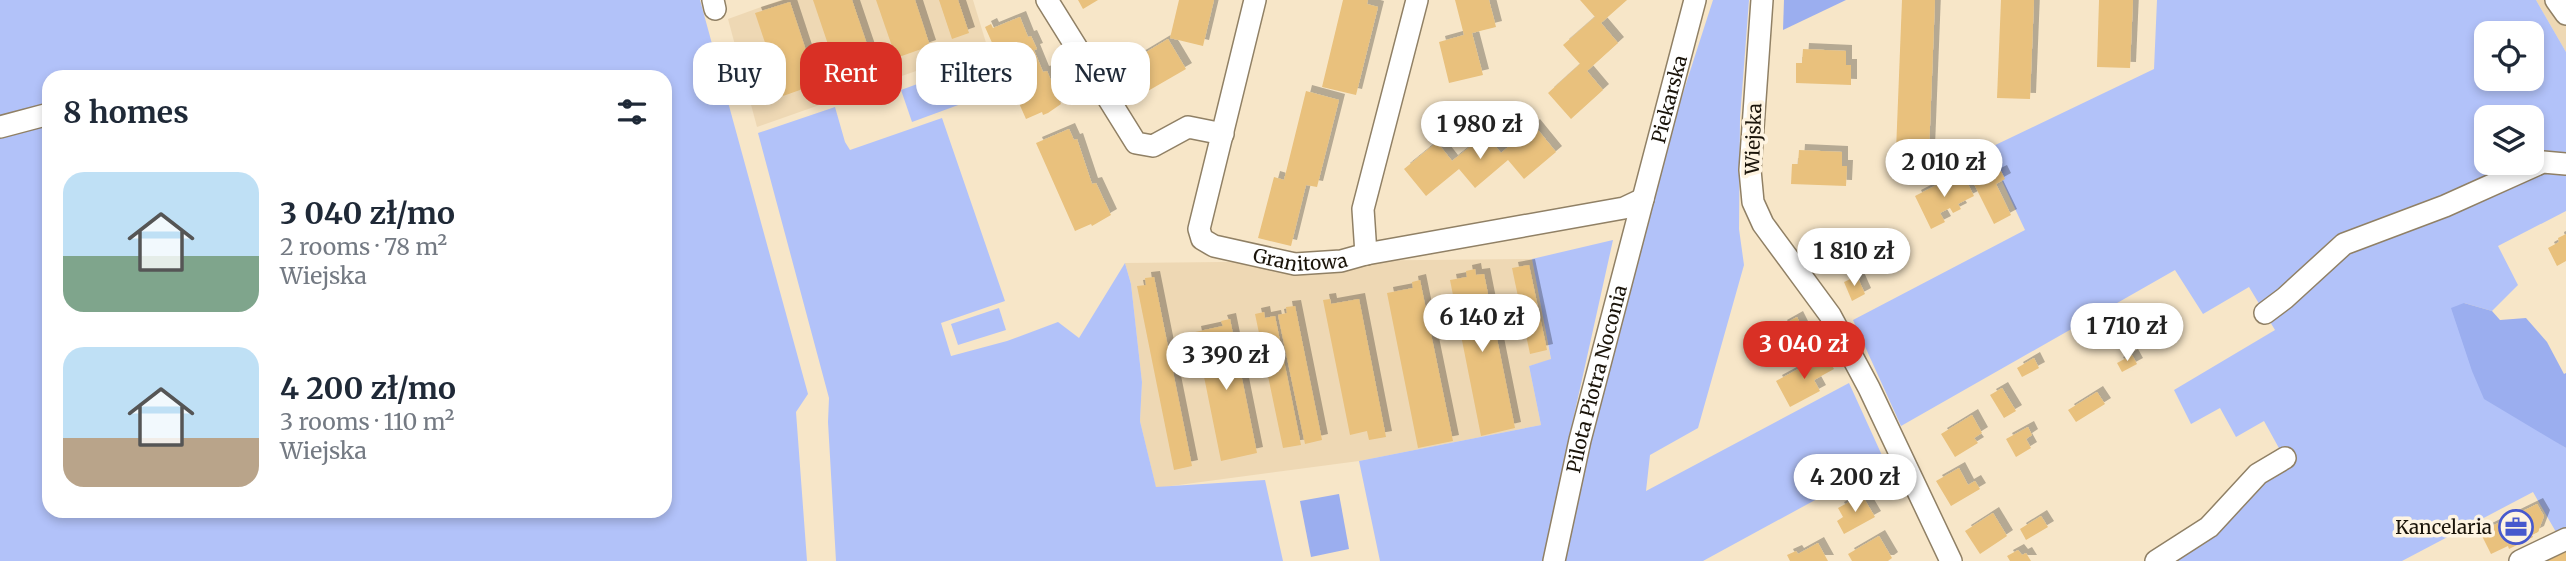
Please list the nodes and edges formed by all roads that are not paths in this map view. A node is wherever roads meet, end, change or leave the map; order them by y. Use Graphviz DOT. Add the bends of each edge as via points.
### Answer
graph roads {
  1 [pos="1048,0"];
  2 [pos="1255,0"];
  3 [pos="1417,0"];
  4 [pos="1695,0"];
  5 [pos="1762,0"];
  6 [pos="2556,0"];
  7 [pos="2566,14"];
  8 [pos="42,116"];
  9 [pos="0,127"];
  10 [pos="1223,134"];
  11 [pos="2566,164"];
  12 [pos="1643,199"];
  13 [pos="1366,254"];
  14 [pos="2265,313"];
  15 [pos="2285,458"];
  16 [pos="2566,539"];
  17 [pos="1554,561"];
  18 [pos="1951,561"];
  19 [pos="2156,561"];
  20 [pos="2519,561"];
  1 -- 10 [label="street" via="1136,143 1153,146 1188,128"];
  2 -- 10 [label="street, Granitowa"];
  3 -- 13 [label="street" via="1363,209"];
  4 -- 12 [label="street, Piekarska"];
  5 -- 18 [label="street, Wiejska" via="1750,170 1754,202 1763,224 1830,315"];
  6 -- 7 [label="street"];
  8 -- 9 [label="street"];
  10 -- 13 [label="street, Granitowa" via="1199,229 1202,239 1214,246 1296,264"];
  11 -- 14 [label="street" via="2543,162 2344,244"];
  12 -- 13 [label="street, Granitowa" via="1624,208"];
  12 -- 17 [label="street, Pilota Piotra Noconia" via="1580,440"];
  15 -- 19 [label="street" via="2258,474 2209,527"];
  16 -- 20 [label="street"];
}
